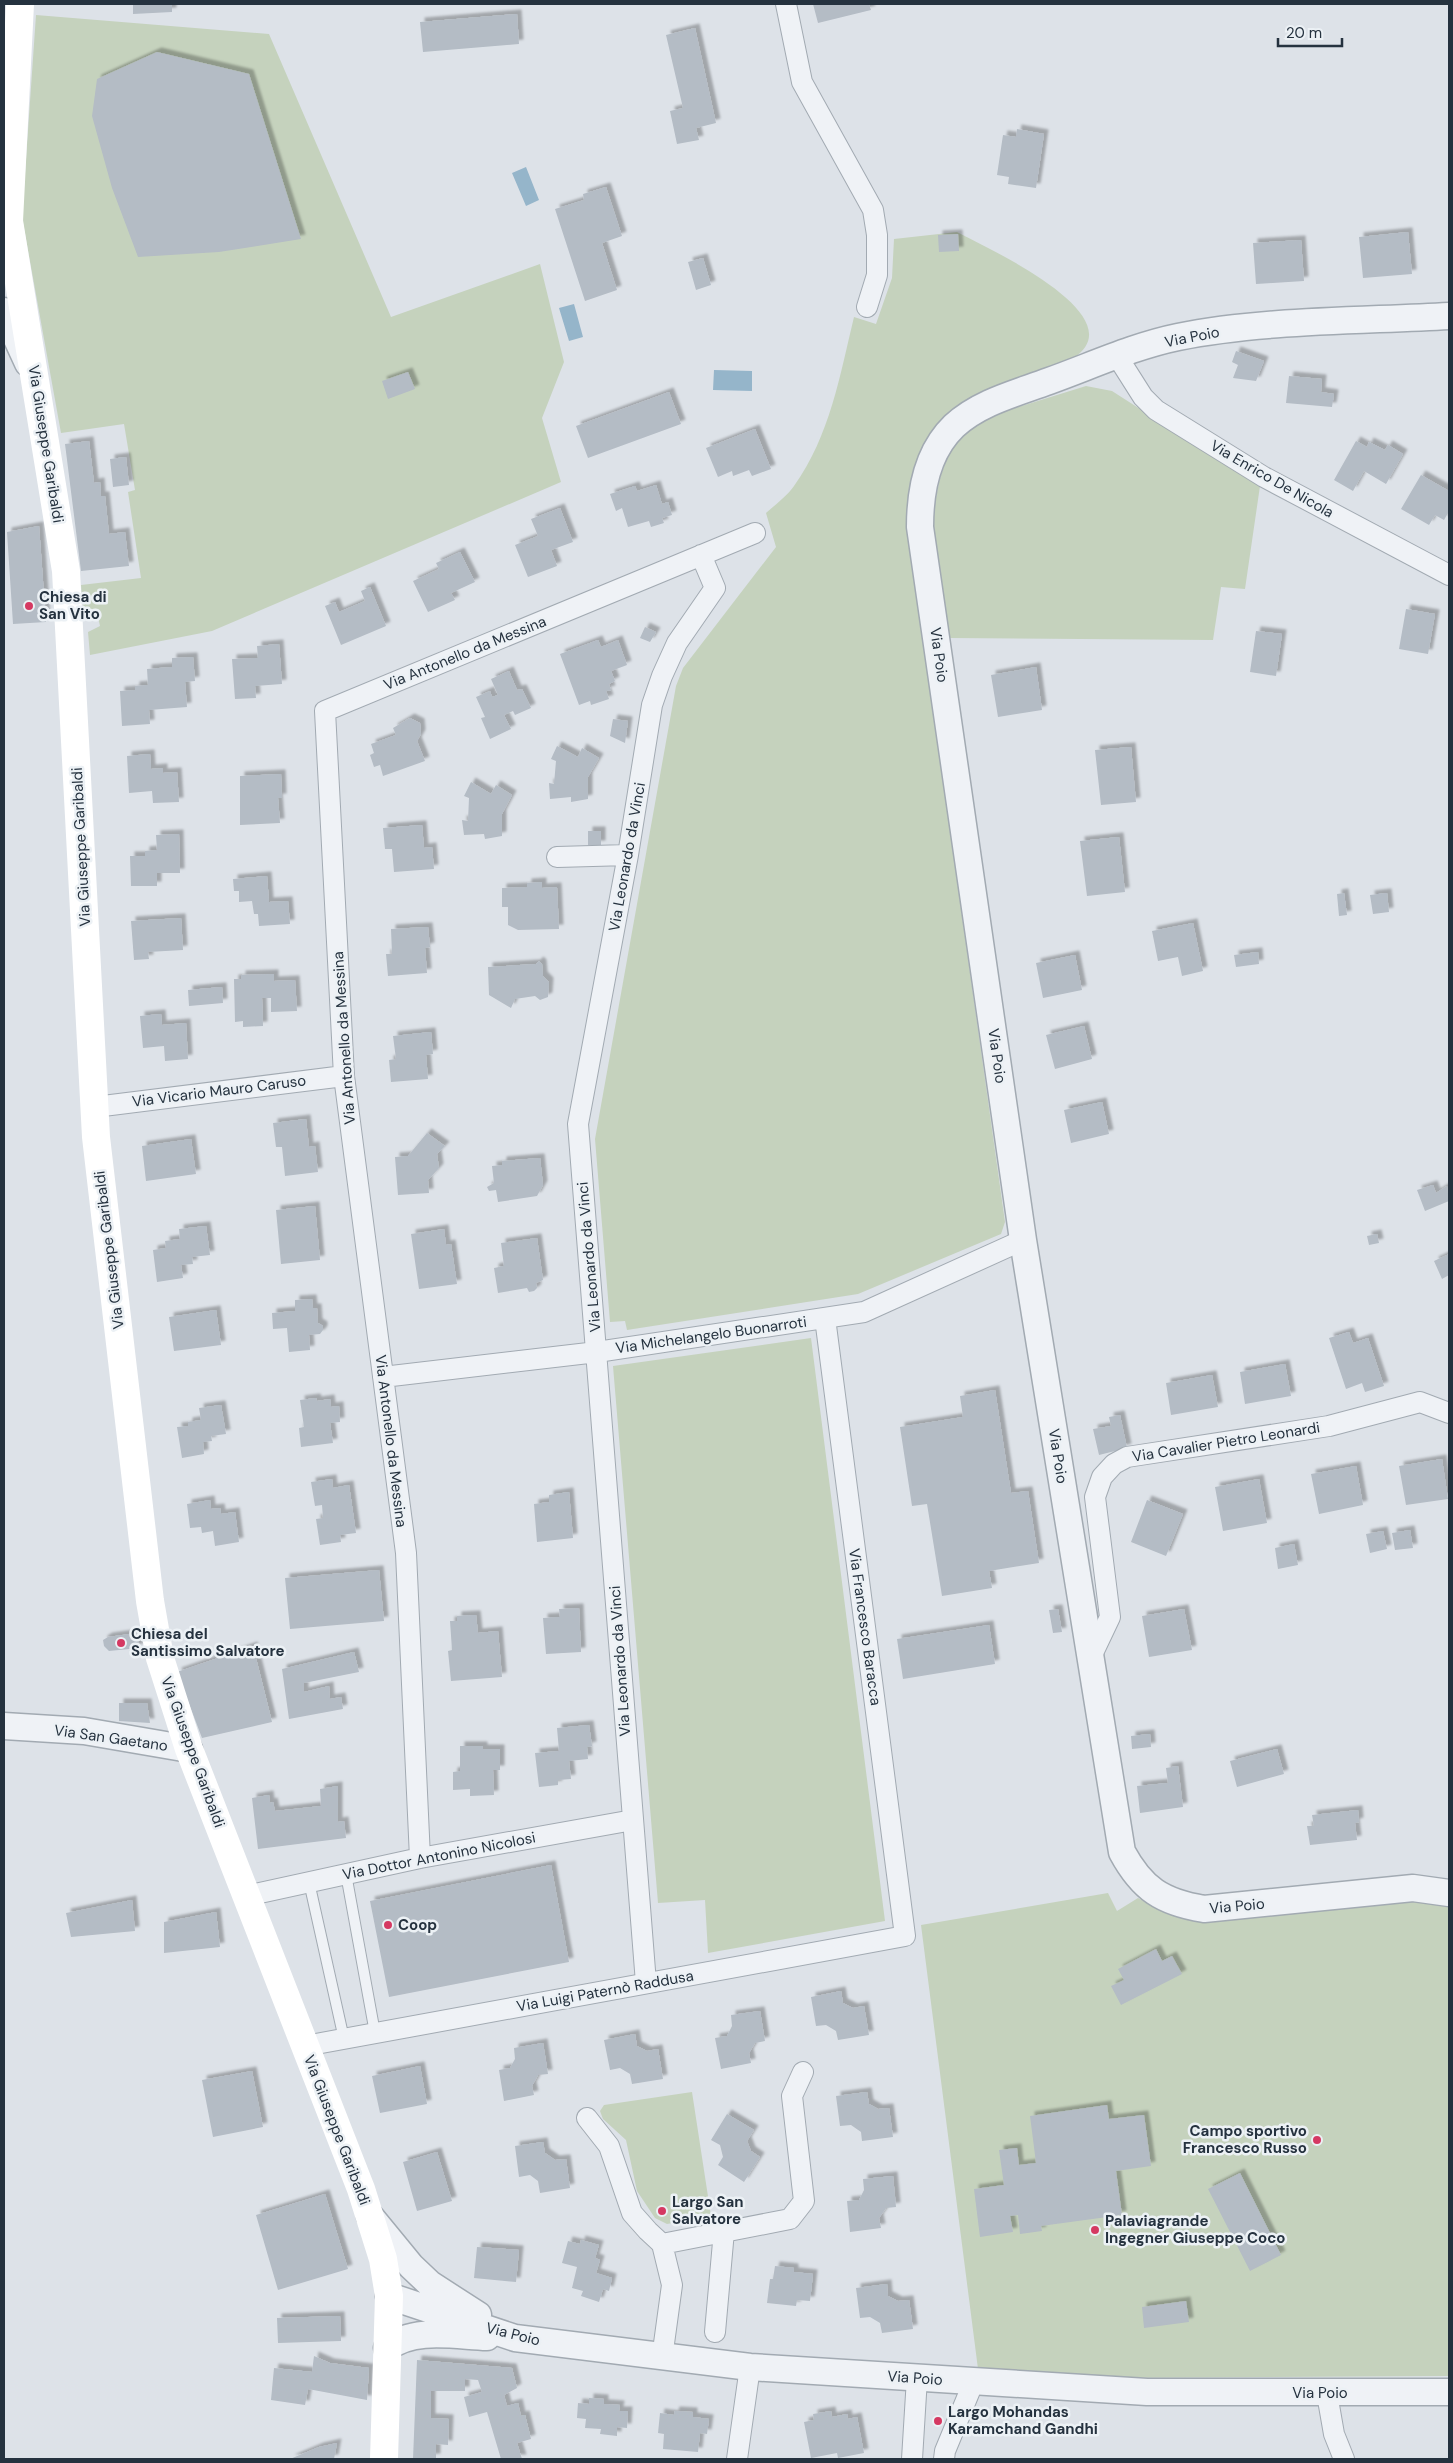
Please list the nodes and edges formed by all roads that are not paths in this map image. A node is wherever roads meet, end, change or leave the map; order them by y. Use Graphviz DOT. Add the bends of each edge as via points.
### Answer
graph roads {
  1 [pos="20,4"];
  2 [pos="786,4"];
  3 [pos="8,139"];
  4 [pos="5,220"];
  5 [pos="867,307"];
  6 [pos="4,311"];
  7 [pos="1449,316"];
  8 [pos="1117,356"];
  9 [pos="35,377"];
  10 [pos="755,532"];
  11 [pos="701,555"];
  12 [pos="1449,575"];
  13 [pos="628,855"];
  14 [pos="557,857"];
  15 [pos="344,1076"];
  16 [pos="95,1107"];
  17 [pos="1023,1240"];
  18 [pos="825,1318"];
  19 [pos="597,1352"];
  20 [pos="383,1378"];
  21 [pos="1449,1413"];
  22 [pos="1091,1657"];
  23 [pos="4,1726"];
  24 [pos="189,1749"];
  25 [pos="633,1820"];
  26 [pos="420,1858"];
  27 [pos="346,1874"];
  28 [pos="309,1882"];
  29 [pos="1449,1893"];
  30 [pos="246,1896"];
  31 [pos="905,1936"];
  32 [pos="646,1983"];
  33 [pos="375,2033"];
  34 [pos="344,2039"];
  35 [pos="305,2046"];
  36 [pos="803,2072"];
  37 [pos="587,2118"];
  38 [pos="369,2215"];
  39 [pos="724,2231"];
  40 [pos="662,2244"];
  41 [pos="389,2296"];
  42 [pos="714,2332"];
  43 [pos="515,2338"];
  44 [pos="387,2348"];
  45 [pos="662,2358"];
  46 [pos="750,2368"];
  47 [pos="917,2378"];
  48 [pos="974,2382"];
  49 [pos="1449,2392"];
  50 [pos="1327,2394"];
  51 [pos="913,2453"];
  52 [pos="944,2455"];
  53 [pos="384,2459"];
  54 [pos="738,2459"];
  55 [pos="1344,2459"];
  1 -- 3 [label="main road, Via Giuseppe Garibaldi"];
  2 -- 5 [label="street" via="802,82 872,210 878,234 877,275"];
  3 -- 4 [label="main road, Via Giuseppe Garibaldi"];
  4 -- 9 [label="main road, Via Giuseppe Garibaldi"];
  6 -- 9 [label="street"];
  7 -- 8 [label="street, Via Poio" via="1212,331"];
  8 -- 12 [label="street, Via Enrico De Nicola" via="1143,397 1156,410 1264,477"];
  8 -- 17 [label="street, Via Poio" via="990,402 969,414 939,444 923,485 920,508"];
  9 -- 16 [label="main road, Via Giuseppe Garibaldi" via="66,570"];
  10 -- 11 [label="street, Via Antonello da Messina"];
  11 -- 13 [label="street, Via Leonardo da Vinci" via="715,588 677,643 652,705"];
  11 -- 15 [label="street, Via Antonello da Messina" via="325,711"];
  13 -- 14 [label="street"];
  13 -- 19 [label="street, Via Leonardo da Vinci" via="578,1124"];
  15 -- 16 [label="street, Via Vicario Mauro Caruso"];
  15 -- 20 [label="street, Via Antonello da Messina"];
  16 -- 24 [label="main road, Via Giuseppe Garibaldi" via="150,1601 160,1658"];
  17 -- 18 [label="street, Via Michelangelo Buonarroti" via="864,1312"];
  17 -- 22 [label="street, Via Poio"];
  18 -- 19 [label="street, Via Michelangelo Buonarroti"];
  18 -- 31 [label="street, Via Francesco Baracca"];
  19 -- 20 [label="street, Via Michelangelo Buonarroti"];
  19 -- 25 [label="street, Via Leonardo da Vinci"];
  20 -- 26 [label="street, Via Antonello da Messina" via="406,1553"];
  21 -- 22 [label="street, Via Cavalier Pietro Leonardi" via="1420,1402 1329,1426 1127,1456 1114,1464 1102,1477 1095,1498 1110,1617"];
  22 -- 29 [label="street, Via Poio" via="1122,1852 1144,1885 1160,1896 1178,1905 1204,1909 1413,1888"];
  23 -- 24 [label="street, Via San Gaetano" via="84,1731"];
  24 -- 30 [label="main road, Via Giuseppe Garibaldi"];
  25 -- 26 [label="street, Via Dottor Antonino Nicolosi"];
  25 -- 32 [label="street, Via Leonardo da Vinci"];
  26 -- 27 [label="street, Via Dottor Antonino Nicolosi"];
  27 -- 28 [label="street, Via Dottor Antonino Nicolosi"];
  27 -- 33 [label="lane"];
  28 -- 30 [label="street, Via Dottor Antonino Nicolosi"];
  28 -- 34 [label="lane"];
  30 -- 35 [label="main road, Via Giuseppe Garibaldi"];
  31 -- 32 [label="street, Via Luigi Paternò Raddusa"];
  32 -- 33 [label="street, Via Luigi Paternò Raddusa"];
  33 -- 34 [label="street, Via Luigi Paternò Raddusa"];
  34 -- 35 [label="street, Via Luigi Paternò Raddusa"];
  35 -- 38 [label="main road, Via Giuseppe Garibaldi"];
  36 -- 39 [label="street" via="792,2096 804,2201 790,2219"];
  37 -- 40 [label="street" via="609,2146 632,2212"];
  38 -- 41 [label="main road, Via Giuseppe Garibaldi" via="383,2259"];
  38 -- 43 [label="street" via="430,2284"];
  39 -- 40 [label="street"];
  39 -- 42 [label="street"];
  40 -- 45 [label="street" via="672,2285"];
  41 -- 43 [label="street, Via Poio"];
  41 -- 44 [label="main road, Via Giuseppe Garibaldi"];
  43 -- 44 [label="street" via="415,2335 397,2340"];
  43 -- 45 [label="street, Via Poio"];
  44 -- 53 [label="main road, Via Giuseppe Garibaldi"];
  45 -- 46 [label="street, Via Poio"];
  46 -- 47 [label="street, Via Poio"];
  46 -- 54 [label="street"];
  47 -- 48 [label="street, Via Poio"];
  47 -- 51 [label="street"];
  48 -- 50 [label="street, Via Poio" via="1147,2392"];
  48 -- 52 [label="street"];
  49 -- 50 [label="street, Via Poio"];
  50 -- 55 [label="street" via="1334,2434"];
  51 -- 52 [label="street"];
}
